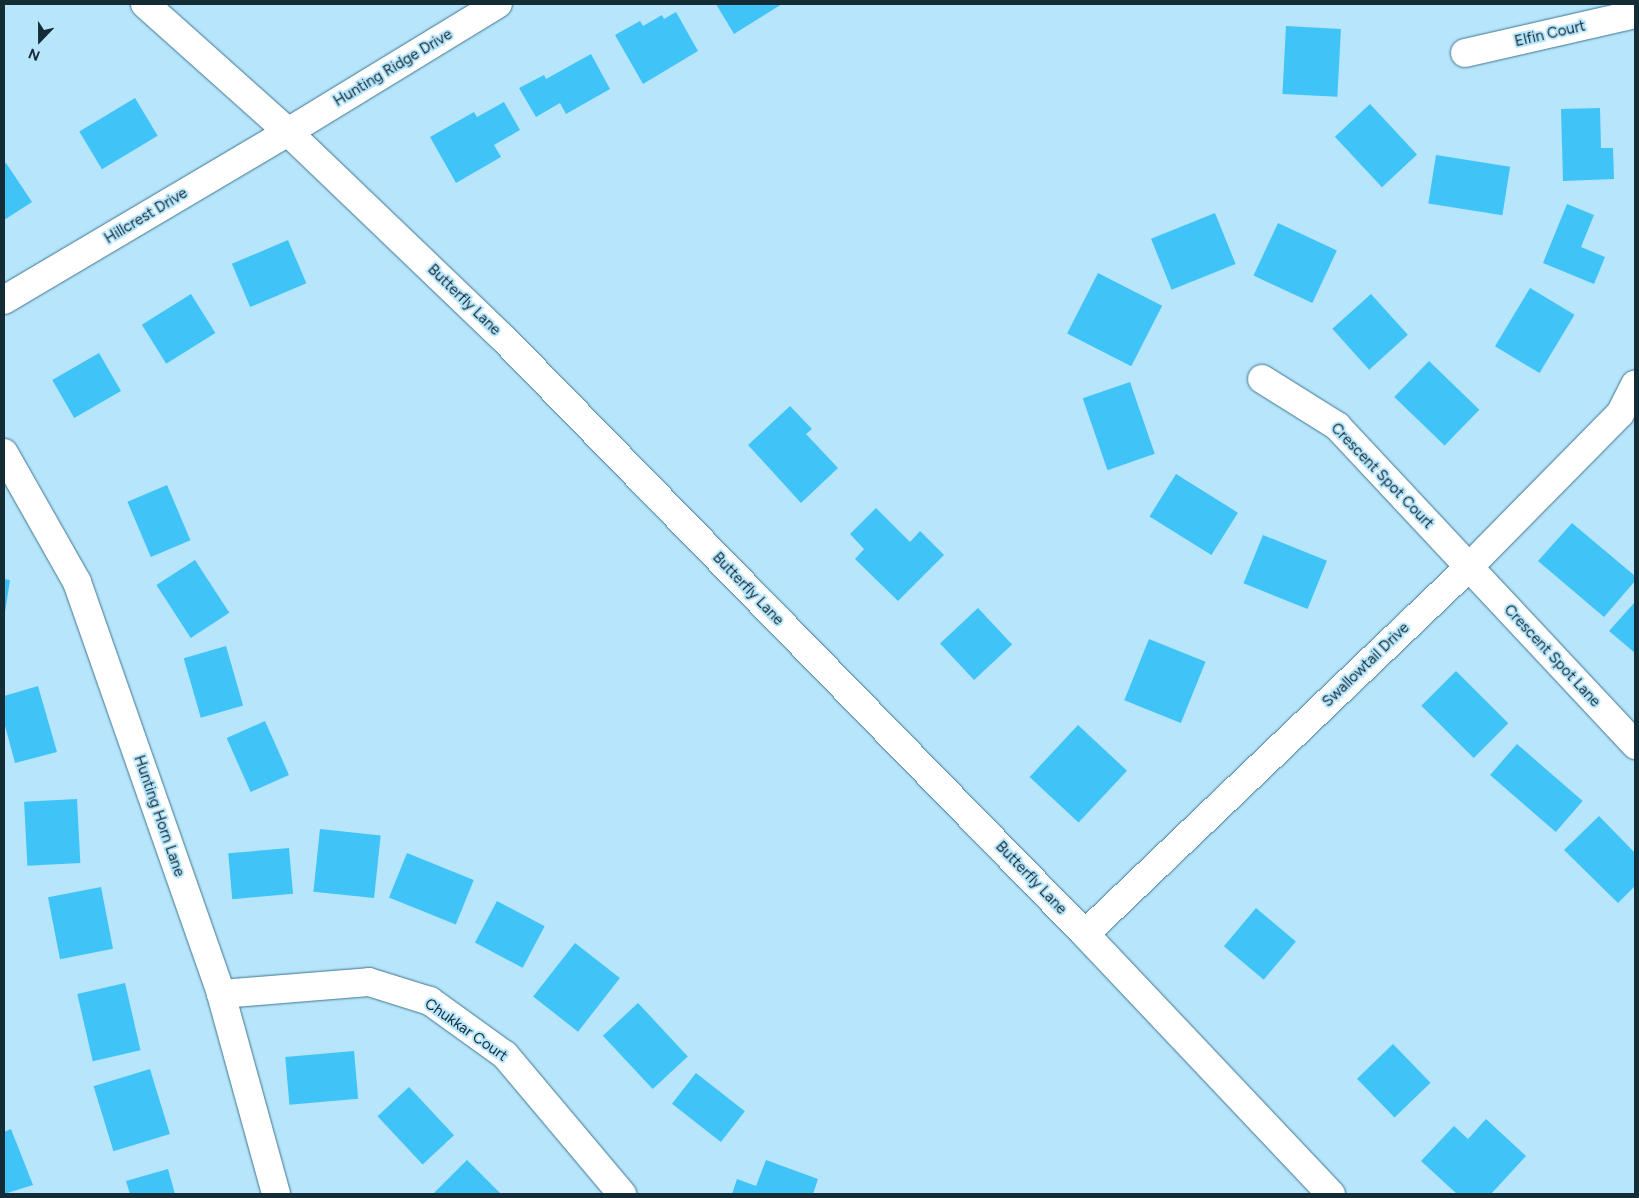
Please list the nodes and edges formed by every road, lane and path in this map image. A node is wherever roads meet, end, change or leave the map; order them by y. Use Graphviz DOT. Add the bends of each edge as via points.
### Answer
graph roads {
  1 [pos="144,4"];
  2 [pos="498,4"];
  3 [pos="1635,14"];
  4 [pos="1465,53"];
  5 [pos="288,132"];
  6 [pos="4,300"];
  7 [pos="1262,379"];
  8 [pos="1635,385"];
  9 [pos="4,453"];
  10 [pos="1468,568"];
  11 [pos="1635,744"];
  12 [pos="1085,934"];
  13 [pos="221,994"];
  14 [pos="276,1194"];
  15 [pos="622,1194"];
  16 [pos="1331,1194"];
  1 -- 5 [label="street, Butterfly Lane"];
  2 -- 5 [label="street, Hunting Ridge Drive"];
  3 -- 4 [label="street, Elfin Court"];
  5 -- 6 [label="street, Hillcrest Drive"];
  5 -- 12 [label="street, Butterfly Lane" via="503,338"];
  7 -- 10 [label="street, Crescent Spot Court" via="1337,426"];
  8 -- 10 [label="street, Swallowtail Drive" via="1620,414"];
  9 -- 13 [label="street, Hunting Horn Lane" via="78,582"];
  10 -- 11 [label="street, Crescent Spot Lane"];
  10 -- 12 [label="street, Swallowtail Drive"];
  12 -- 16 [label="street, Butterfly Lane"];
  13 -- 14 [label="street, Hunting Horn Lane"];
  13 -- 15 [label="street, Chukkar Court" via="369,982 430,1001 505,1055"];
}
